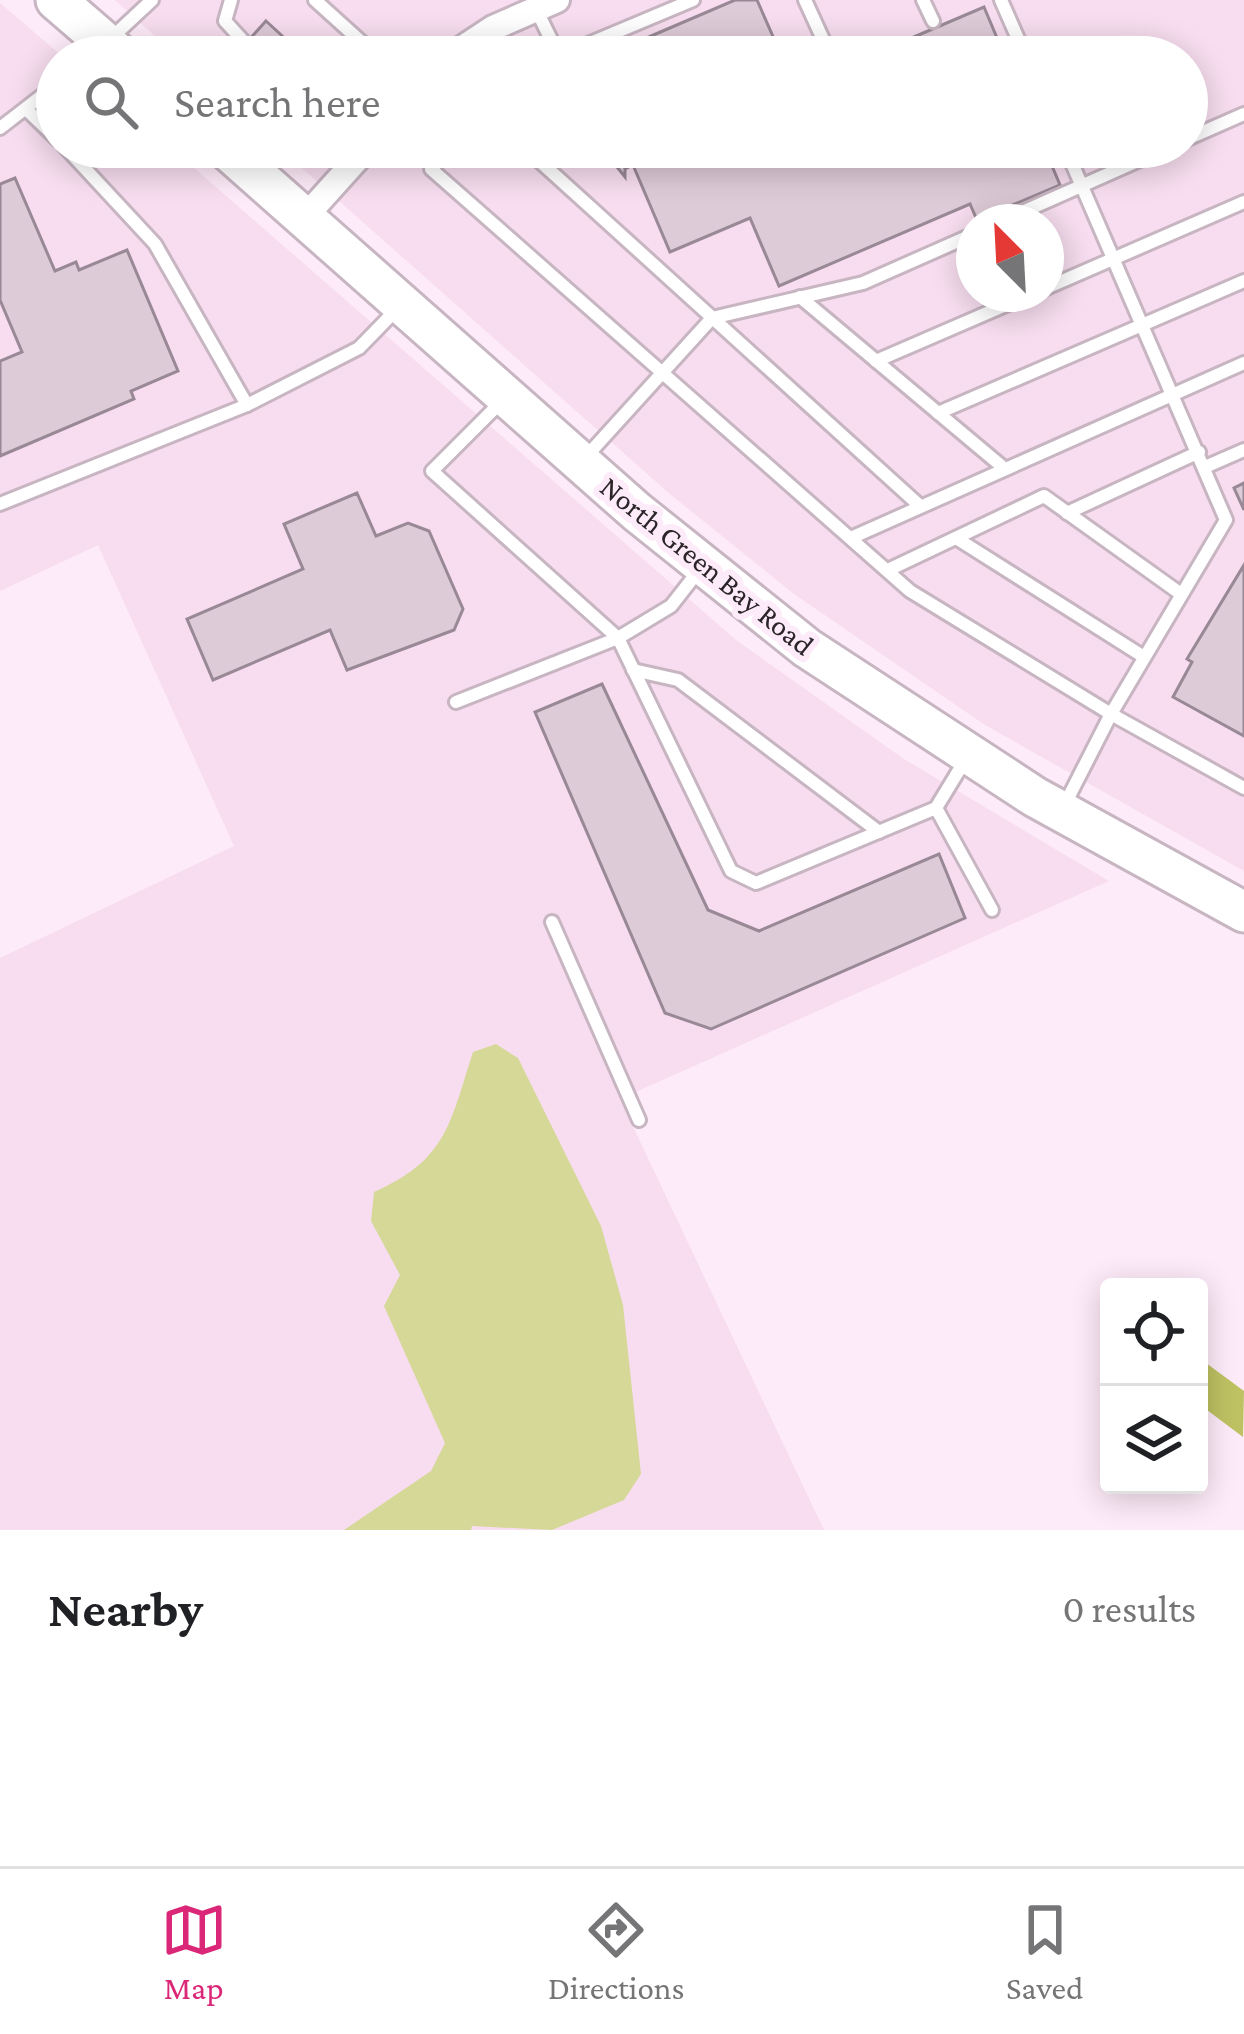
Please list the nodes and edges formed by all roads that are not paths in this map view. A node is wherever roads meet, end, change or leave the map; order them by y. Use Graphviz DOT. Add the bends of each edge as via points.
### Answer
graph roads {
  1 [pos="56,0"];
  2 [pos="152,0"];
  3 [pos="231,0"];
  4 [pos="315,0"];
  5 [pos="693,0"];
  6 [pos="805,0"];
  7 [pos="923,0"];
  8 [pos="1001,0"];
  9 [pos="541,3"];
  10 [pos="933,21"];
  11 [pos="91,36"];
  12 [pos="121,36"];
  13 [pos="239,36"];
  14 [pos="355,36"];
  15 [pos="485,36"];
  16 [pos="551,36"];
  17 [pos="608,36"];
  18 [pos="821,36"];
  19 [pos="1017,36"];
  20 [pos="36,101"];
  21 [pos="26,109"];
  22 [pos="1244,114"];
  23 [pos="36,119"];
  24 [pos="0,128"];
  25 [pos="1208,130"];
  26 [pos="84,168"];
  27 [pos="248,168"];
  28 [pos="349,168"];
  29 [pos="432,168"];
  30 [pos="547,168"];
  31 [pos="1074,168"];
  32 [pos="1122,168"];
  33 [pos="1082,186"];
  34 [pos="1244,202"];
  35 [pos="1041,204"];
  36 [pos="304,218"];
  37 [pos="956,242"];
  38 [pos="1114,258"];
  39 [pos="1064,280"];
  40 [pos="1244,281"];
  41 [pos="800,297"];
  42 [pos="402,303"];
  43 [pos="989,312"];
  44 [pos="712,318"];
  45 [pos="1143,325"];
  46 [pos="876,361"];
  47 [pos="1244,362"];
  48 [pos="662,373"];
  49 [pos="1173,394"];
  50 [pos="507,396"];
  51 [pos="247,405"];
  52 [pos="938,412"];
  53 [pos="1244,449"];
  54 [pos="1199,452"];
  55 [pos="582,462"];
  56 [pos="1205,466"];
  57 [pos="1005,469"];
  58 [pos="0,504"];
  59 [pos="920,506"];
  60 [pos="1067,513"];
  61 [pos="853,537"];
  62 [pos="956,538"];
  63 [pos="701,567"];
  64 [pos="888,570"];
  65 [pos="1181,594"];
  66 [pos="618,638"];
  67 [pos="1144,657"];
  68 [pos="634,670"];
  69 [pos="456,702"];
  70 [pos="1111,714"];
  71 [pos="968,756"];
  72 [pos="1244,788"];
  73 [pos="936,808"];
  74 [pos="1061,812"];
  75 [pos="879,832"];
  76 [pos="992,910"];
  77 [pos="1244,911"];
  78 [pos="552,922"];
  79 [pos="639,1120"];
  1 -- 11 [label="main road"];
  2 -- 12 [label="lane"];
  3 -- 13 [label="lane" via="225,21"];
  4 -- 14 [label="lane"];
  5 -- 17 [label="lane"];
  6 -- 18 [label="lane"];
  7 -- 10 [label="lane"];
  8 -- 19 [label="lane"];
  9 -- 15 [label="street"];
  9 -- 16 [label="lane"];
  20 -- 21 [label="lane"];
  21 -- 23 [label="lane"];
  21 -- 24 [label="lane"];
  22 -- 25 [label="lane"];
  26 -- 51 [label="lane" via="155,244"];
  27 -- 36 [label="main road, North Green Bay Road"];
  28 -- 36 [label="street"];
  29 -- 48 [label="lane"];
  30 -- 44 [label="lane"];
  31 -- 33 [label="lane"];
  32 -- 33 [label="lane"];
  33 -- 35 [label="lane"];
  33 -- 38 [label="lane"];
  34 -- 38 [label="lane"];
  36 -- 42 [label="main road, North Green Bay Road"];
  37 -- 41 [label="lane" via="863,283"];
  38 -- 39 [label="lane"];
  38 -- 45 [label="lane"];
  40 -- 45 [label="lane"];
  41 -- 44 [label="lane"];
  41 -- 46 [label="lane"];
  42 -- 50 [label="main road, North Green Bay Road"];
  42 -- 51 [label="lane" via="358,348"];
  43 -- 46 [label="lane"];
  44 -- 48 [label="lane"];
  44 -- 59 [label="lane"];
  45 -- 49 [label="lane"];
  45 -- 52 [label="lane"];
  46 -- 52 [label="lane"];
  47 -- 49 [label="lane"];
  48 -- 55 [label="lane"];
  48 -- 61 [label="lane"];
  49 -- 54 [label="lane"];
  49 -- 57 [label="lane"];
  50 -- 55 [label="main road, North Green Bay Road"];
  50 -- 66 [label="lane" via="432,471"];
  51 -- 58 [label="lane"];
  52 -- 57 [label="lane"];
  53 -- 56 [label="lane"];
  54 -- 56 [label="lane"];
  54 -- 60 [label="lane"];
  55 -- 63 [label="main road, North Green Bay Road"];
  56 -- 65 [label="lane" via="1226,520"];
  57 -- 59 [label="lane"];
  59 -- 61 [label="lane"];
  60 -- 62 [label="lane" via="1044,496"];
  60 -- 65 [label="lane"];
  61 -- 64 [label="lane"];
  62 -- 64 [label="lane"];
  62 -- 67 [label="lane"];
  63 -- 66 [label="lane" via="671,606"];
  63 -- 71 [label="main road, North Green Bay Road"];
  64 -- 70 [label="lane"];
  65 -- 67 [label="lane"];
  66 -- 68 [label="lane"];
  66 -- 69 [label="lane"];
  67 -- 70 [label="lane"];
  68 -- 75 [label="lane" via="678,680"];
  68 -- 75 [label="lane" via="730,871 756,884"];
  70 -- 72 [label="lane"];
  70 -- 74 [label="lane"];
  71 -- 73 [label="lane"];
  71 -- 74 [label="main road, North Green Bay Road"];
  73 -- 75 [label="lane"];
  73 -- 76 [label="lane"];
  74 -- 77 [label="main road, North Green Bay Road"];
  78 -- 79 [label="lane"];
}
